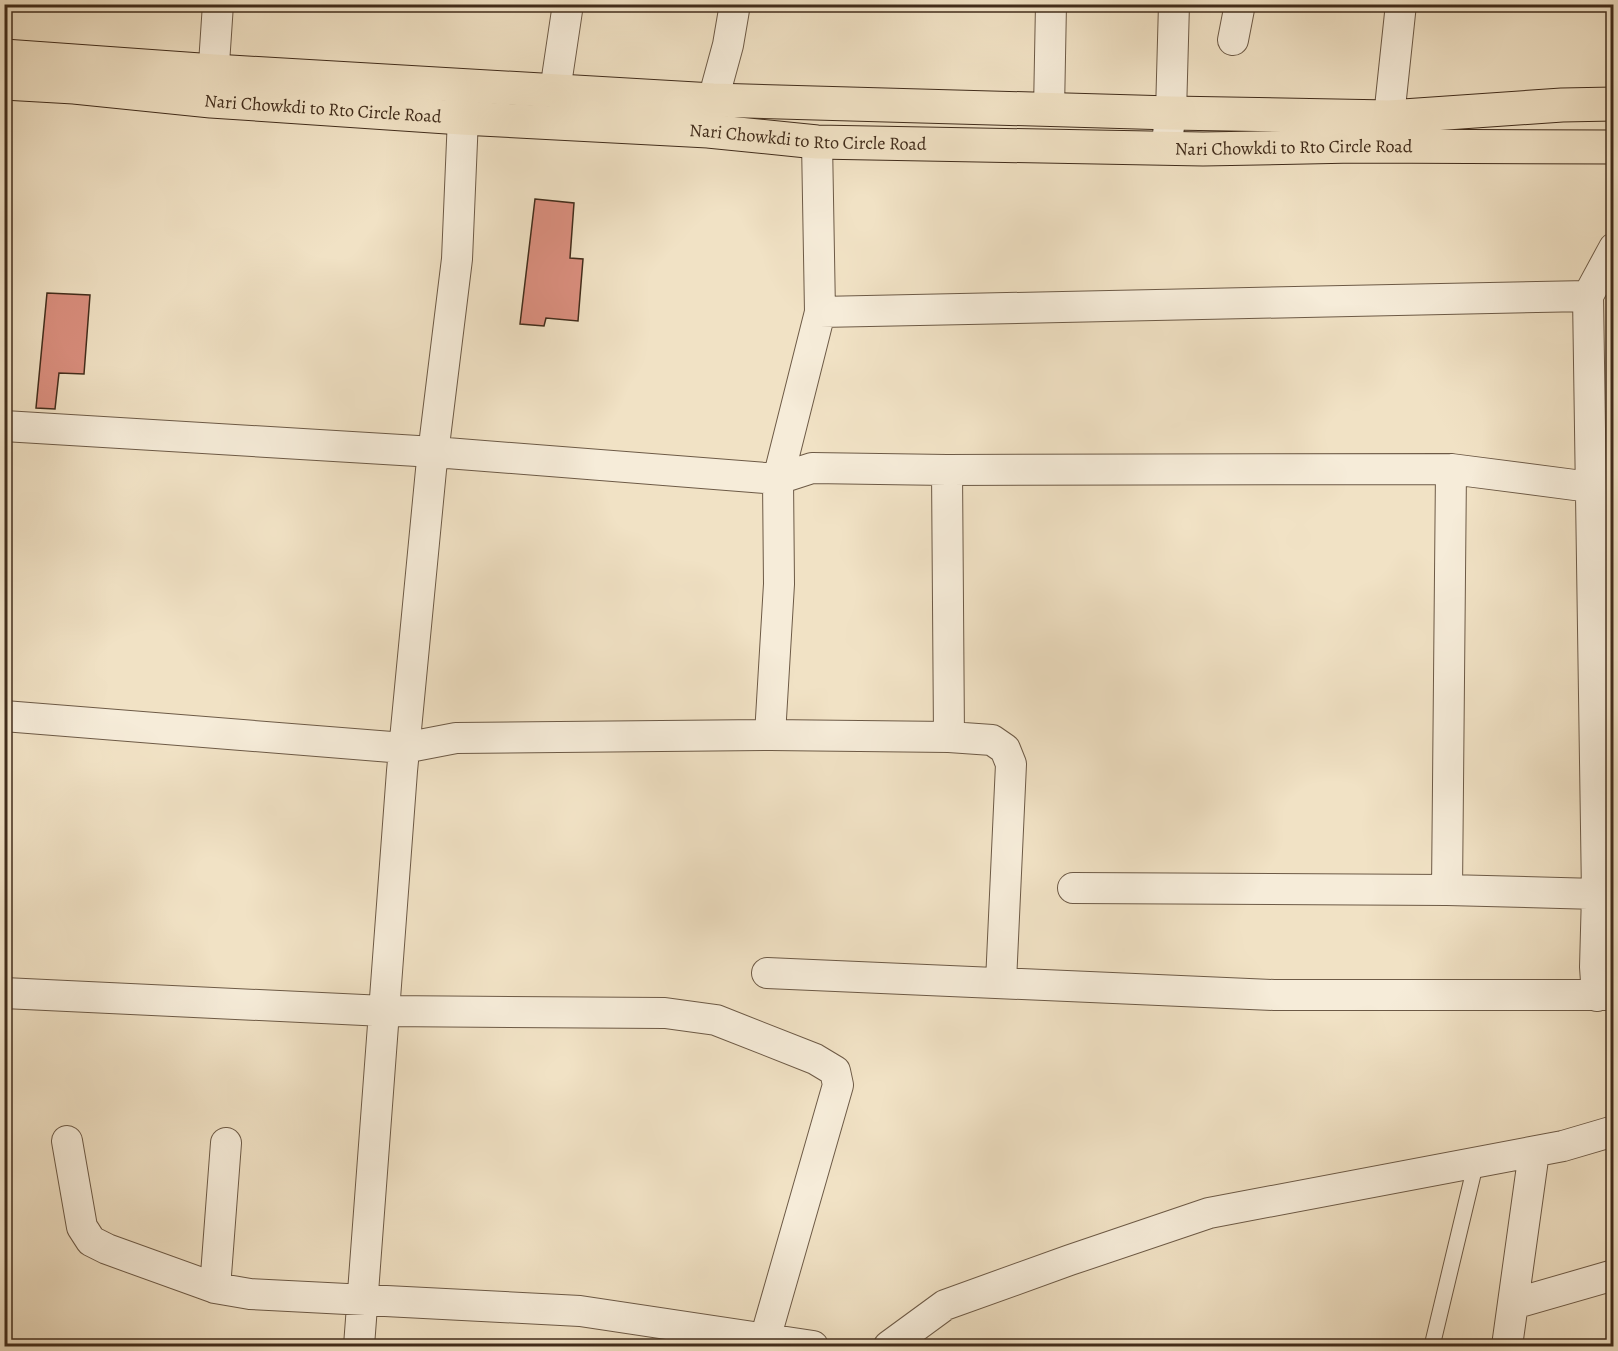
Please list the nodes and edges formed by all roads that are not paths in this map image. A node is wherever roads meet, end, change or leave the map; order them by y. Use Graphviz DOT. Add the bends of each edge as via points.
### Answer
graph roads {
  1 [pos="218,4"];
  2 [pos="568,4"];
  3 [pos="735,4"];
  4 [pos="1051,4"];
  5 [pos="1174,4"];
  6 [pos="1240,4"];
  7 [pos="1401,4"];
  8 [pos="1233,40"];
  9 [pos="4,56"];
  10 [pos="4,83"];
  11 [pos="212,86"];
  12 [pos="464,86"];
  13 [pos="555,91"];
  14 [pos="713,100"];
  15 [pos="1614,104"];
  16 [pos="1049,110"];
  17 [pos="1171,113"];
  18 [pos="1389,117"];
  19 [pos="462,118"];
  20 [pos="817,142"];
  21 [pos="1614,147"];
  22 [pos="1166,148"];
  23 [pos="1614,248"];
  24 [pos="1588,296"];
  25 [pos="820,312"];
  26 [pos="4,426"];
  27 [pos="434,452"];
  28 [pos="1451,469"];
  29 [pos="947,470"];
  30 [pos="778,479"];
  31 [pos="1590,487"];
  32 [pos="4,716"];
  33 [pos="770,735"];
  34 [pos="949,737"];
  35 [pos="404,748"];
  36 [pos="1073,888"];
  37 [pos="1447,890"];
  38 [pos="1597,894"];
  39 [pos="767,973"];
  40 [pos="1001,982"];
  41 [pos="4,993"];
  42 [pos="1606,996"];
  43 [pos="384,1011"];
  44 [pos="1614,1131"];
  45 [pos="67,1140"];
  46 [pos="226,1143"];
  47 [pos="1534,1152"];
  48 [pos="1476,1162"];
  49 [pos="1614,1275"];
  50 [pos="214,1288"];
  51 [pos="362,1300"];
  52 [pos="1513,1304"];
  53 [pos="765,1339"];
  54 [pos="359,1347"];
  55 [pos="813,1347"];
  56 [pos="889,1347"];
  57 [pos="1432,1347"];
  58 [pos="1507,1347"];
  1 -- 11 [label="street"];
  2 -- 13 [label="street"];
  3 -- 14 [label="street"];
  4 -- 16 [label="street"];
  5 -- 17 [label="street"];
  6 -- 8 [label="street"];
  7 -- 18 [label="street"];
  9 -- 11 [label="highway"];
  10 -- 11 [label="highway, Nari Chowkdi to Rto Circle Road"];
  11 -- 12 [label="highway"];
  11 -- 19 [label="highway, Nari Chowkdi to Rto Circle Road"];
  12 -- 13 [label="highway"];
  12 -- 19 [label="street"];
  13 -- 14 [label="highway"];
  14 -- 16 [label="highway"];
  15 -- 18 [label="highway"];
  16 -- 17 [label="highway"];
  17 -- 18 [label="highway"];
  17 -- 22 [label="street"];
  19 -- 20 [label="highway, Nari Chowkdi to Rto Circle Road" via="708,131"];
  19 -- 27 [label="street" via="457,259"];
  20 -- 22 [label="highway, Nari Chowkdi to Rto Circle Road"];
  20 -- 25 [label="street"];
  21 -- 22 [label="highway, Nari Chowkdi to Rto Circle Road"];
  23 -- 24 [label="street"];
  24 -- 25 [label="street"];
  24 -- 31 [label="street"];
  25 -- 30 [label="street"];
  26 -- 27 [label="street"];
  27 -- 30 [label="street"];
  27 -- 35 [label="street"];
  28 -- 29 [label="street"];
  28 -- 31 [label="street"];
  28 -- 37 [label="street"];
  29 -- 30 [label="street" via="812,468"];
  29 -- 34 [label="street"];
  30 -- 33 [label="street" via="779,584"];
  31 -- 38 [label="street"];
  32 -- 35 [label="street"];
  33 -- 34 [label="street"];
  33 -- 35 [label="street" via="456,738"];
  34 -- 40 [label="street" via="992,740 1005,749 1011,764"];
  35 -- 43 [label="street"];
  36 -- 37 [label="street"];
  37 -- 38 [label="street"];
  38 -- 42 [label="street" via="1595,967"];
  39 -- 40 [label="street"];
  40 -- 42 [label="street" via="1274,994"];
  41 -- 43 [label="street"];
  43 -- 51 [label="street"];
  43 -- 53 [label="street" via="665,1012 716,1020 815,1059 835,1071 838,1085 833,1107"];
  44 -- 47 [label="street"];
  45 -- 50 [label="street" via="82,1227 92,1241"];
  46 -- 50 [label="street"];
  47 -- 48 [label="street"];
  47 -- 52 [label="street"];
  48 -- 56 [label="street" via="1209,1213 945,1305"];
  48 -- 57 [label="lane"];
  49 -- 52 [label="street"];
  50 -- 51 [label="street" via="250,1294"];
  51 -- 53 [label="street" via="580,1311"];
  51 -- 54 [label="street"];
  52 -- 58 [label="street"];
  53 -- 55 [label="street"];
}
